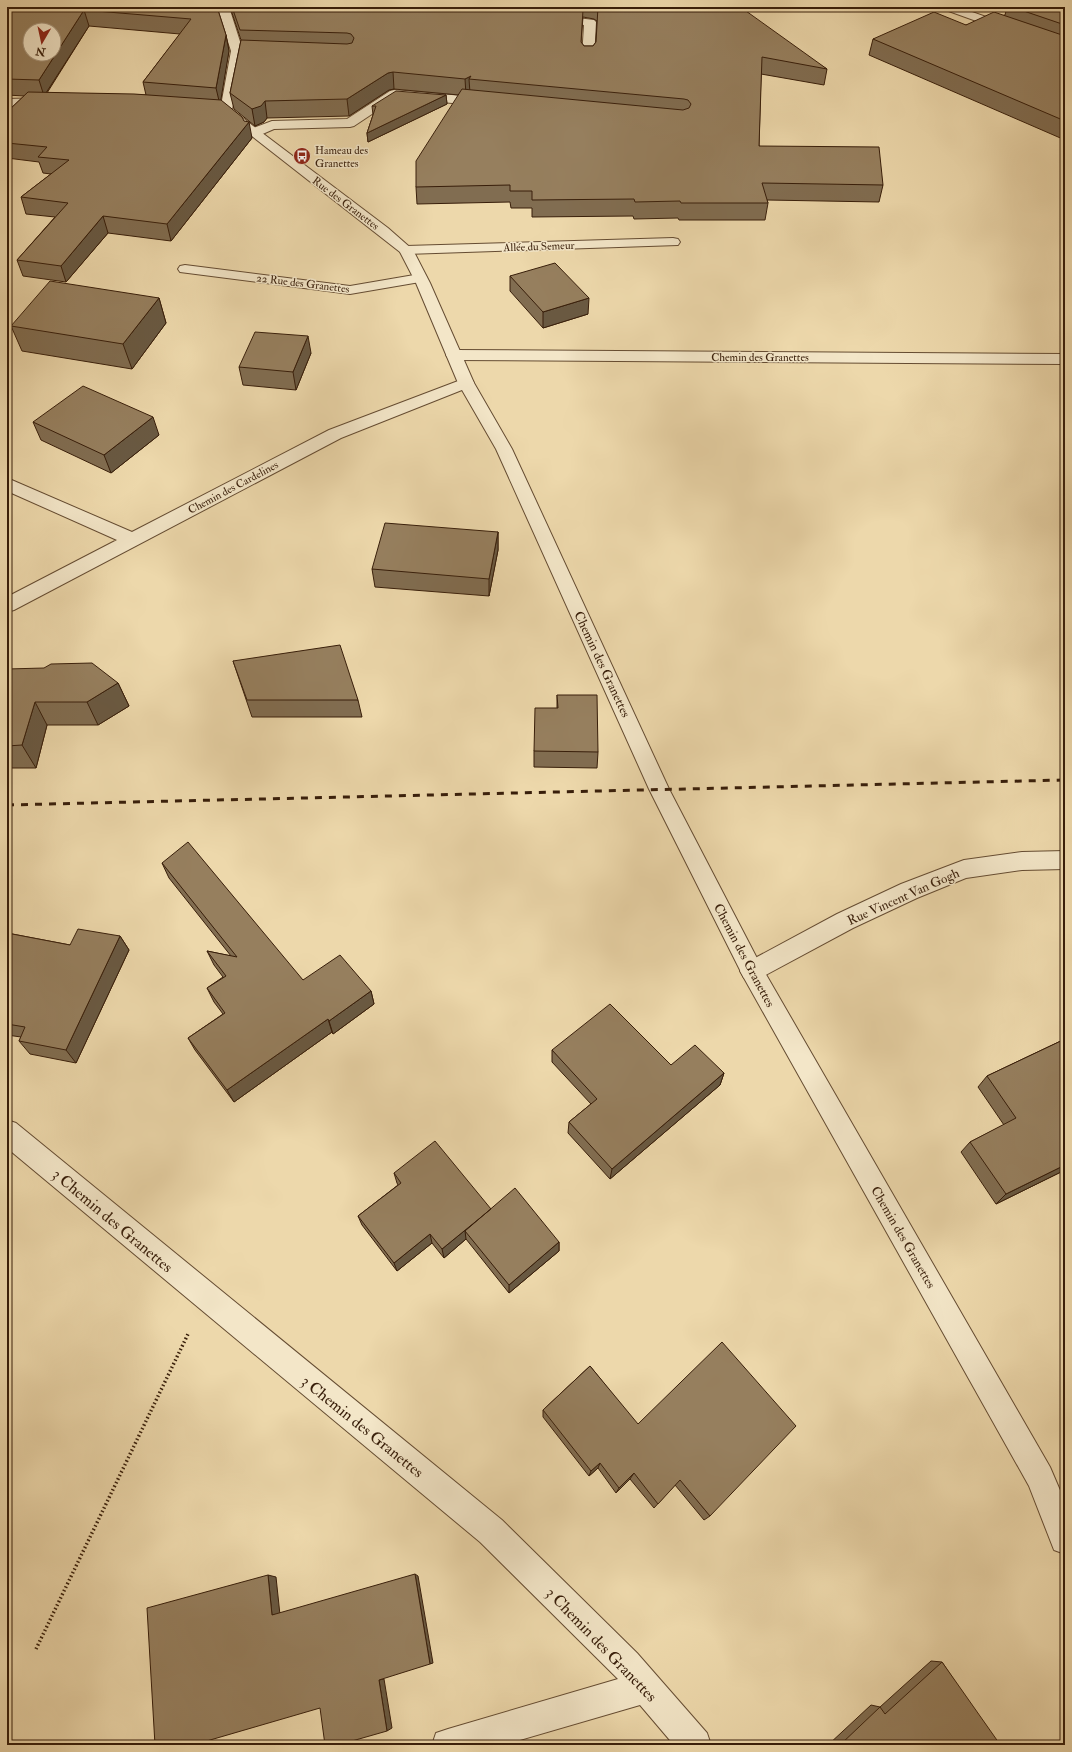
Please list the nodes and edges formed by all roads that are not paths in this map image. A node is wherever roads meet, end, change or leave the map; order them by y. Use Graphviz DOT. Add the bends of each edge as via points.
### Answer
graph roads {
  1 [pos="223,7"];
  2 [pos="947,7"];
  3 [pos="598,12"];
  4 [pos="1065,49"];
  5 [pos="237,51"];
  6 [pos="252,52"];
  7 [pos="588,58"];
  8 [pos="60,102"];
  9 [pos="7,103"];
  10 [pos="499,104"];
  11 [pos="211,110"];
  12 [pos="226,111"];
  13 [pos="253,133"];
  14 [pos="672,242"];
  15 [pos="406,250"];
  16 [pos="185,269"];
  17 [pos="422,281"];
  18 [pos="454,355"];
  19 [pos="1065,359"];
  20 [pos="466,383"];
  21 [pos="7,484"];
  22 [pos="133,540"];
  23 [pos="7,605"];
  24 [pos="1065,860"];
  25 [pos="752,971"];
  26 [pos="7,1132"];
  27 [pos="1065,1540"];
  28 [pos="645,1687"];
  29 [pos="448,1745"];
  30 [pos="695,1745"];
  1 -- 5 [label="street"];
  2 -- 4 [label="street"];
  3 -- 7 [label="street" via="543,12 590,22"];
  5 -- 6 [label="street"];
  5 -- 12 [label="street"];
  8 -- 9 [label="street"];
  10 -- 13 [label="street" via="394,94 350,123 272,125"];
  11 -- 12 [label="street"];
  12 -- 13 [label="street, Rue des Granettes"];
  13 -- 15 [label="street, Rue des Granettes"];
  14 -- 15 [label="street, Allée du Semeur"];
  15 -- 17 [label="street, Rue des Granettes"];
  16 -- 17 [label="street, 22 Rue des Granettes" via="350,290"];
  17 -- 18 [label="street, Chemin des Granettes"];
  18 -- 19 [label="street, Chemin des Granettes"];
  18 -- 20 [label="street, Chemin des Granettes"];
  20 -- 22 [label="street, Chemin des Cardelines" via="335,434"];
  20 -- 25 [label="street, Chemin des Granettes" via="504,449 659,788"];
  21 -- 22 [label="street"];
  22 -- 23 [label="street, Chemin des Cardelines"];
  24 -- 25 [label="street, Rue Vincent Van Gogh" via="1022,860 964,869 845,921"];
  25 -- 27 [label="street, Chemin des Granettes" via="1040,1477"];
  26 -- 28 [label="street, 3 Chemin des Granettes" via="491,1531 626,1664"];
  28 -- 29 [label="street"];
  28 -- 30 [label="street, 3 Chemin des Granettes"];
}
